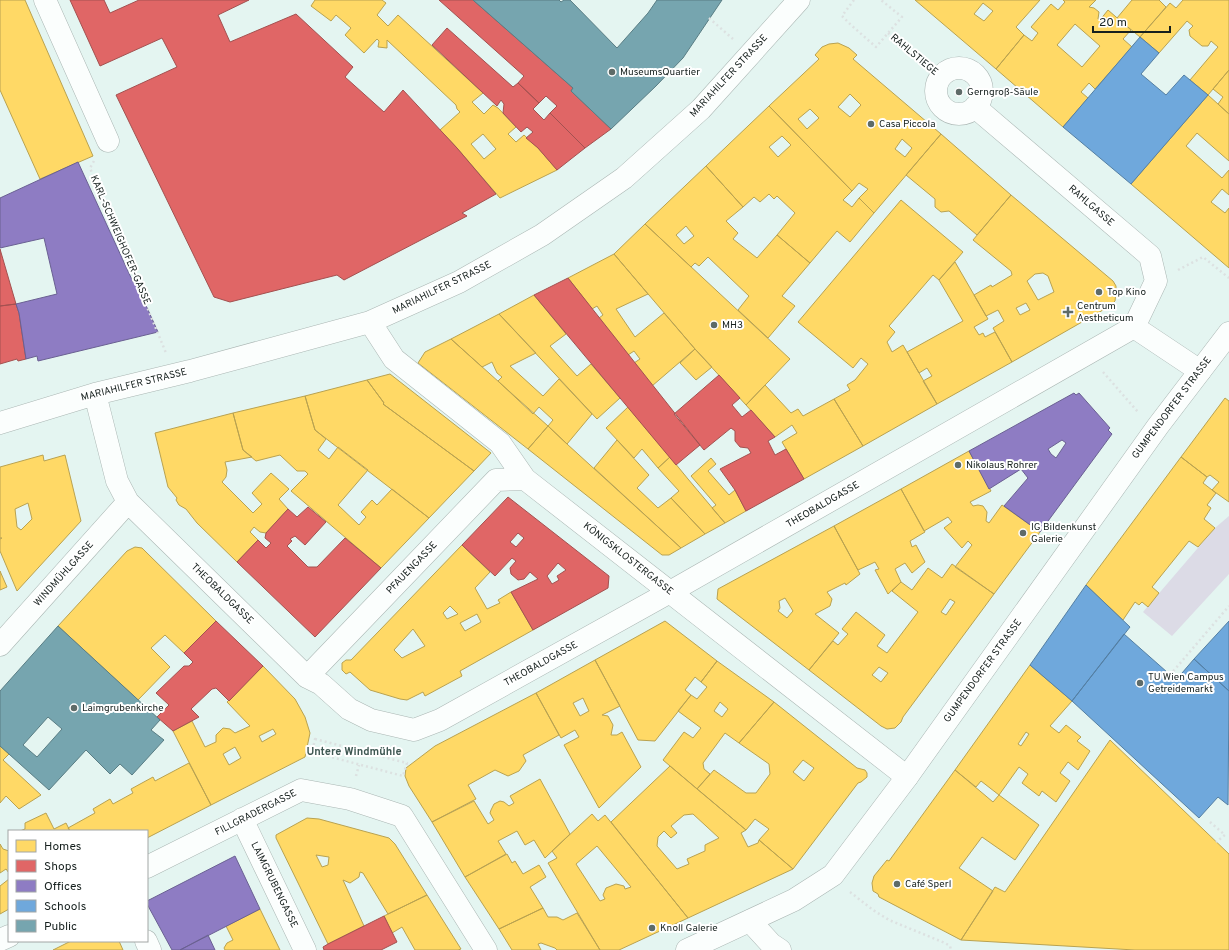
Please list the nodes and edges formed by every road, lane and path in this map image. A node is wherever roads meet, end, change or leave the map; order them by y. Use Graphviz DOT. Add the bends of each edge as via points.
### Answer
graph roads {
  1 [pos="45,0"];
  2 [pos="799,0"];
  3 [pos="854,0"];
  4 [pos="881,0"];
  5 [pos="709,18"];
  6 [pos="888,33"];
  7 [pos="751,54"];
  8 [pos="941,77"];
  9 [pos="975,107"];
  10 [pos="108,141"];
  11 [pos="1229,278"];
  12 [pos="1156,281"];
  13 [pos="370,322"];
  14 [pos="1134,327"];
  15 [pos="1229,333"];
  16 [pos="1088,353"];
  17 [pos="1200,372"];
  18 [pos="175,375"];
  19 [pos="95,394"];
  20 [pos="0,423"];
  21 [pos="1158,426"];
  22 [pos="525,479"];
  23 [pos="128,502"];
  24 [pos="670,592"];
  25 [pos="1229,606"];
  26 [pos="0,645"];
  27 [pos="1170,675"];
  28 [pos="307,677"];
  29 [pos="364,747"];
  30 [pos="362,751"];
  31 [pos="907,777"];
  32 [pos="242,819"];
  33 [pos="1210,822"];
  34 [pos="1216,842"];
  35 [pos="148,866"];
  36 [pos="833,874"];
  37 [pos="750,921"];
  38 [pos="305,950"];
  39 [pos="486,950"];
  40 [pos="687,950"];
  41 [pos="780,950"];
  42 [pos="951,950"];
  1 -- 10 [label="street"];
  2 -- 7 [label="street, MARIAHILFER STRASSE"];
  3 -- 6 [label="path, RAHLSTIEGE" via="842,16 850,25 876,47"];
  4 -- 6 [label="path, RAHLSTIEGE" via="902,17"];
  5 -- 7 [label="path"];
  6 -- 8 [label="path, RAHLSTIEGE"];
  7 -- 13 [label="street, MARIAHILFER STRASSE" via="701,109 612,187 542,235 458,282"];
  8 -- 9 [label="street" via="936,86 936,94 944,108 962,114"];
  8 -- 9 [label="street" via="953,69 962,68 972,72 978,78 982,94"];
  9 -- 12 [label="street, RAHLGASSE" via="1150,256"];
  10 -- 18 [label="path, KARL-SCHWEIGHOFER-GASSE" via="90,168"];
  11 -- 12 [label="path" via="1203,257"];
  12 -- 14 [label="street"];
  13 -- 18 [label="street, MARIAHILFER STRASSE"];
  13 -- 22 [label="street, KÖNIGSKLOSTERGASSE" via="394,359 500,443"];
  14 -- 16 [label="street, THEOBALDGASSE"];
  14 -- 17 [label="street"];
  15 -- 17 [label="street, GUMPENDORFER STRASSE"];
  16 -- 21 [label="path" via="1135,410"];
  16 -- 24 [label="street, THEOBALDGASSE"];
  17 -- 21 [label="street, GUMPENDORFER STRASSE"];
  18 -- 19 [label="street, MARIAHILFER STRASSE"];
  19 -- 20 [label="street, MARIAHILFER STRASSE"];
  19 -- 23 [label="street, THEOBALDGASSE" via="117,481"];
  21 -- 31 [label="street, GUMPENDORFER STRASSE"];
  22 -- 24 [label="street, KÖNIGSKLOSTERGASSE"];
  22 -- 28 [label="street, PFAUENGASSE" via="496,480"];
  23 -- 26 [label="street, WINDMÜHLGASSE"];
  23 -- 28 [label="street, THEOBALDGASSE"];
  24 -- 28 [label="street, THEOBALDGASSE" via="440,720 414,730 371,720 349,709 321,684"];
  24 -- 31 [label="street, KÖNIGSKLOSTERGASSE"];
  25 -- 27 [label="path"];
  29 -- 30 [label="path"];
  30 -- 30 [label="path" via="407,763 403,776 312,752 315,739"];
  31 -- 36 [label="street, GUMPENDORFER STRASSE"];
  32 -- 35 [label="street, FILLGRADERGASSE"];
  32 -- 38 [label="street, LAIMGRUBENGASSE"];
  32 -- 39 [label="street, FILLGRADERGASSE" via="301,790 350,799 402,816"];
  33 -- 34 [label="path" via="1225,835"];
  36 -- 37 [label="street, GUMPENDORFER STRASSE" via="794,900"];
  36 -- 42 [label="path" via="847,890 872,910 889,920 945,943"];
  37 -- 40 [label="street, GUMPENDORFER STRASSE"];
  37 -- 41 [label="street"];
}
